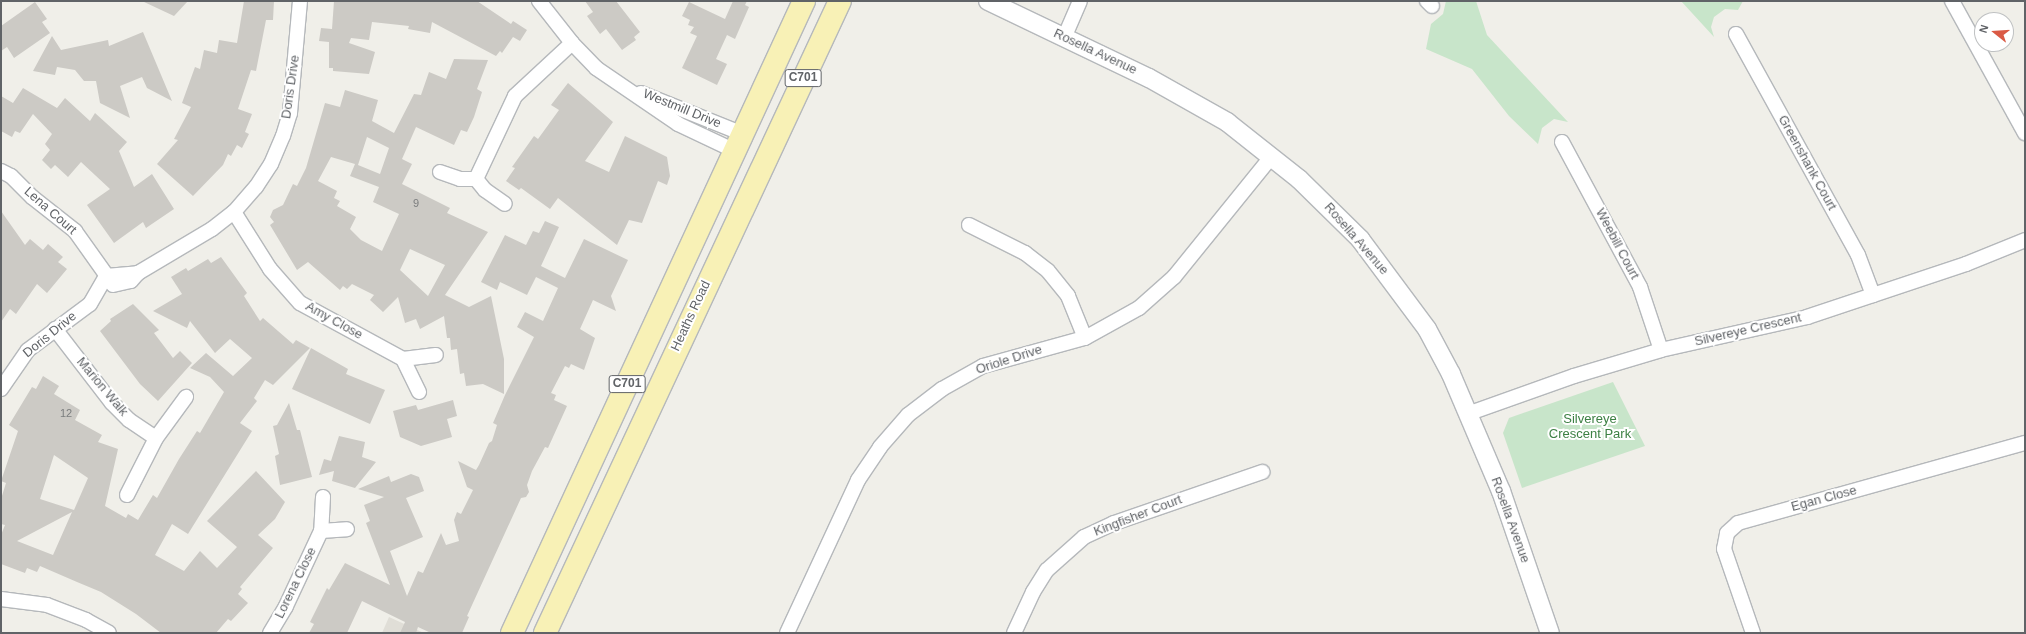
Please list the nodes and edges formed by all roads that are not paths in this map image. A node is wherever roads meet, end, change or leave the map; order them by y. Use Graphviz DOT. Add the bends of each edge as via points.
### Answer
graph roads {
  1 [pos="300,1"];
  2 [pos="540,1"];
  3 [pos="804,1"];
  4 [pos="840,1"];
  5 [pos="988,1"];
  6 [pos="1080,1"];
  7 [pos="1952,1"];
  8 [pos="1736,34"];
  9 [pos="1064,38"];
  10 [pos="572,43"];
  11 [pos="2025,133"];
  12 [pos="1562,142"];
  13 [pos="739,143"];
  14 [pos="766,154"];
  15 [pos="1272,156"];
  16 [pos="1,171"];
  17 [pos="440,172"];
  18 [pos="476,179"];
  19 [pos="505,204"];
  20 [pos="234,212"];
  21 [pos="969,225"];
  22 [pos="2025,240"];
  23 [pos="110,280"];
  24 [pos="1873,295"];
  25 [pos="55,329"];
  26 [pos="1085,338"];
  27 [pos="1661,350"];
  28 [pos="436,354"];
  29 [pos="403,359"];
  30 [pos="1,389"];
  31 [pos="419,392"];
  32 [pos="186,397"];
  33 [pos="1470,414"];
  34 [pos="156,438"];
  35 [pos="2025,443"];
  36 [pos="1262,472"];
  37 [pos="127,495"];
  38 [pos="323,497"];
  39 [pos="347,529"];
  40 [pos="321,532"];
  41 [pos="1,592"];
  42 [pos="7,599"];
  43 [pos="109,633"];
  44 [pos="270,633"];
  45 [pos="512,633"];
  46 [pos="544,633"];
  47 [pos="787,633"];
  48 [pos="1014,633"];
  49 [pos="1550,633"];
  50 [pos="1753,633"];
  1 -- 20 [label="street, Doris Drive" via="294,84 283,136 256,187"];
  2 -- 10 [label="street, Westmill Drive"];
  3 -- 13 [label="main road, C701"];
  4 -- 14 [label="main road, Heaths Road / C701"];
  5 -- 9 [label="street, Rosella Avenue"];
  6 -- 9 [label="street"];
  7 -- 11 [label="street"];
  8 -- 24 [label="street, Greenshank Court" via="1858,255"];
  9 -- 15 [label="street, Rosella Avenue" via="1195,102"];
  10 -- 13 [label="street, Westmill Drive" via="596,68 620,85"];
  10 -- 18 [label="street" via="515,96"];
  12 -- 27 [label="street, Weebill Court" via="1640,287"];
  13 -- 14 [label="main road"];
  13 -- 45 [label="main road, C701"];
  14 -- 46 [label="main road, Heaths Road / C701"];
  15 -- 26 [label="street, Oriole Drive" via="1174,277 1138,308"];
  15 -- 33 [label="street, Rosella Avenue" via="1323,200 1379,262 1427,329"];
  16 -- 23 [label="street, Lena Court" via="75,231"];
  17 -- 18 [label="street" via="460,179"];
  18 -- 19 [label="street" via="485,190"];
  20 -- 23 [label="street, Doris Drive" via="138,273"];
  20 -- 29 [label="street, Amy Close" via="270,269 300,303"];
  21 -- 26 [label="street" via="1025,253 1048,271 1068,296"];
  22 -- 24 [label="street, Silvereye Crescent" via="1966,264"];
  23 -- 25 [label="street, Doris Drive" via="90,304"];
  24 -- 27 [label="street, Silvereye Crescent" via="1807,317"];
  25 -- 30 [label="street, Doris Drive" via="28,350"];
  25 -- 34 [label="street, Marion Walk" via="112,403 130,420"];
  26 -- 47 [label="street, Oriole Drive" via="983,366 942,388 908,415 880,446 858,480"];
  27 -- 33 [label="street, Silvereye Crescent" via="1574,376"];
  28 -- 29 [label="street"];
  29 -- 31 [label="street"];
  32 -- 34 [label="street"];
  33 -- 49 [label="street, Rosella Avenue" via="1501,491"];
  34 -- 37 [label="street"];
  35 -- 50 [label="street, Egan Close" via="1738,523 1727,533 1724,549"];
  36 -- 48 [label="street, Kingfisher Court" via="1114,523 1084,537 1047,570 1033,592"];
  38 -- 40 [label="street, Lorena Close"];
  39 -- 40 [label="street, Lorena Close"];
  40 -- 44 [label="street, Lorena Close" via="286,606"];
  41 -- 42 [label="street"];
  42 -- 43 [label="street" via="47,606 73,615"];
}
